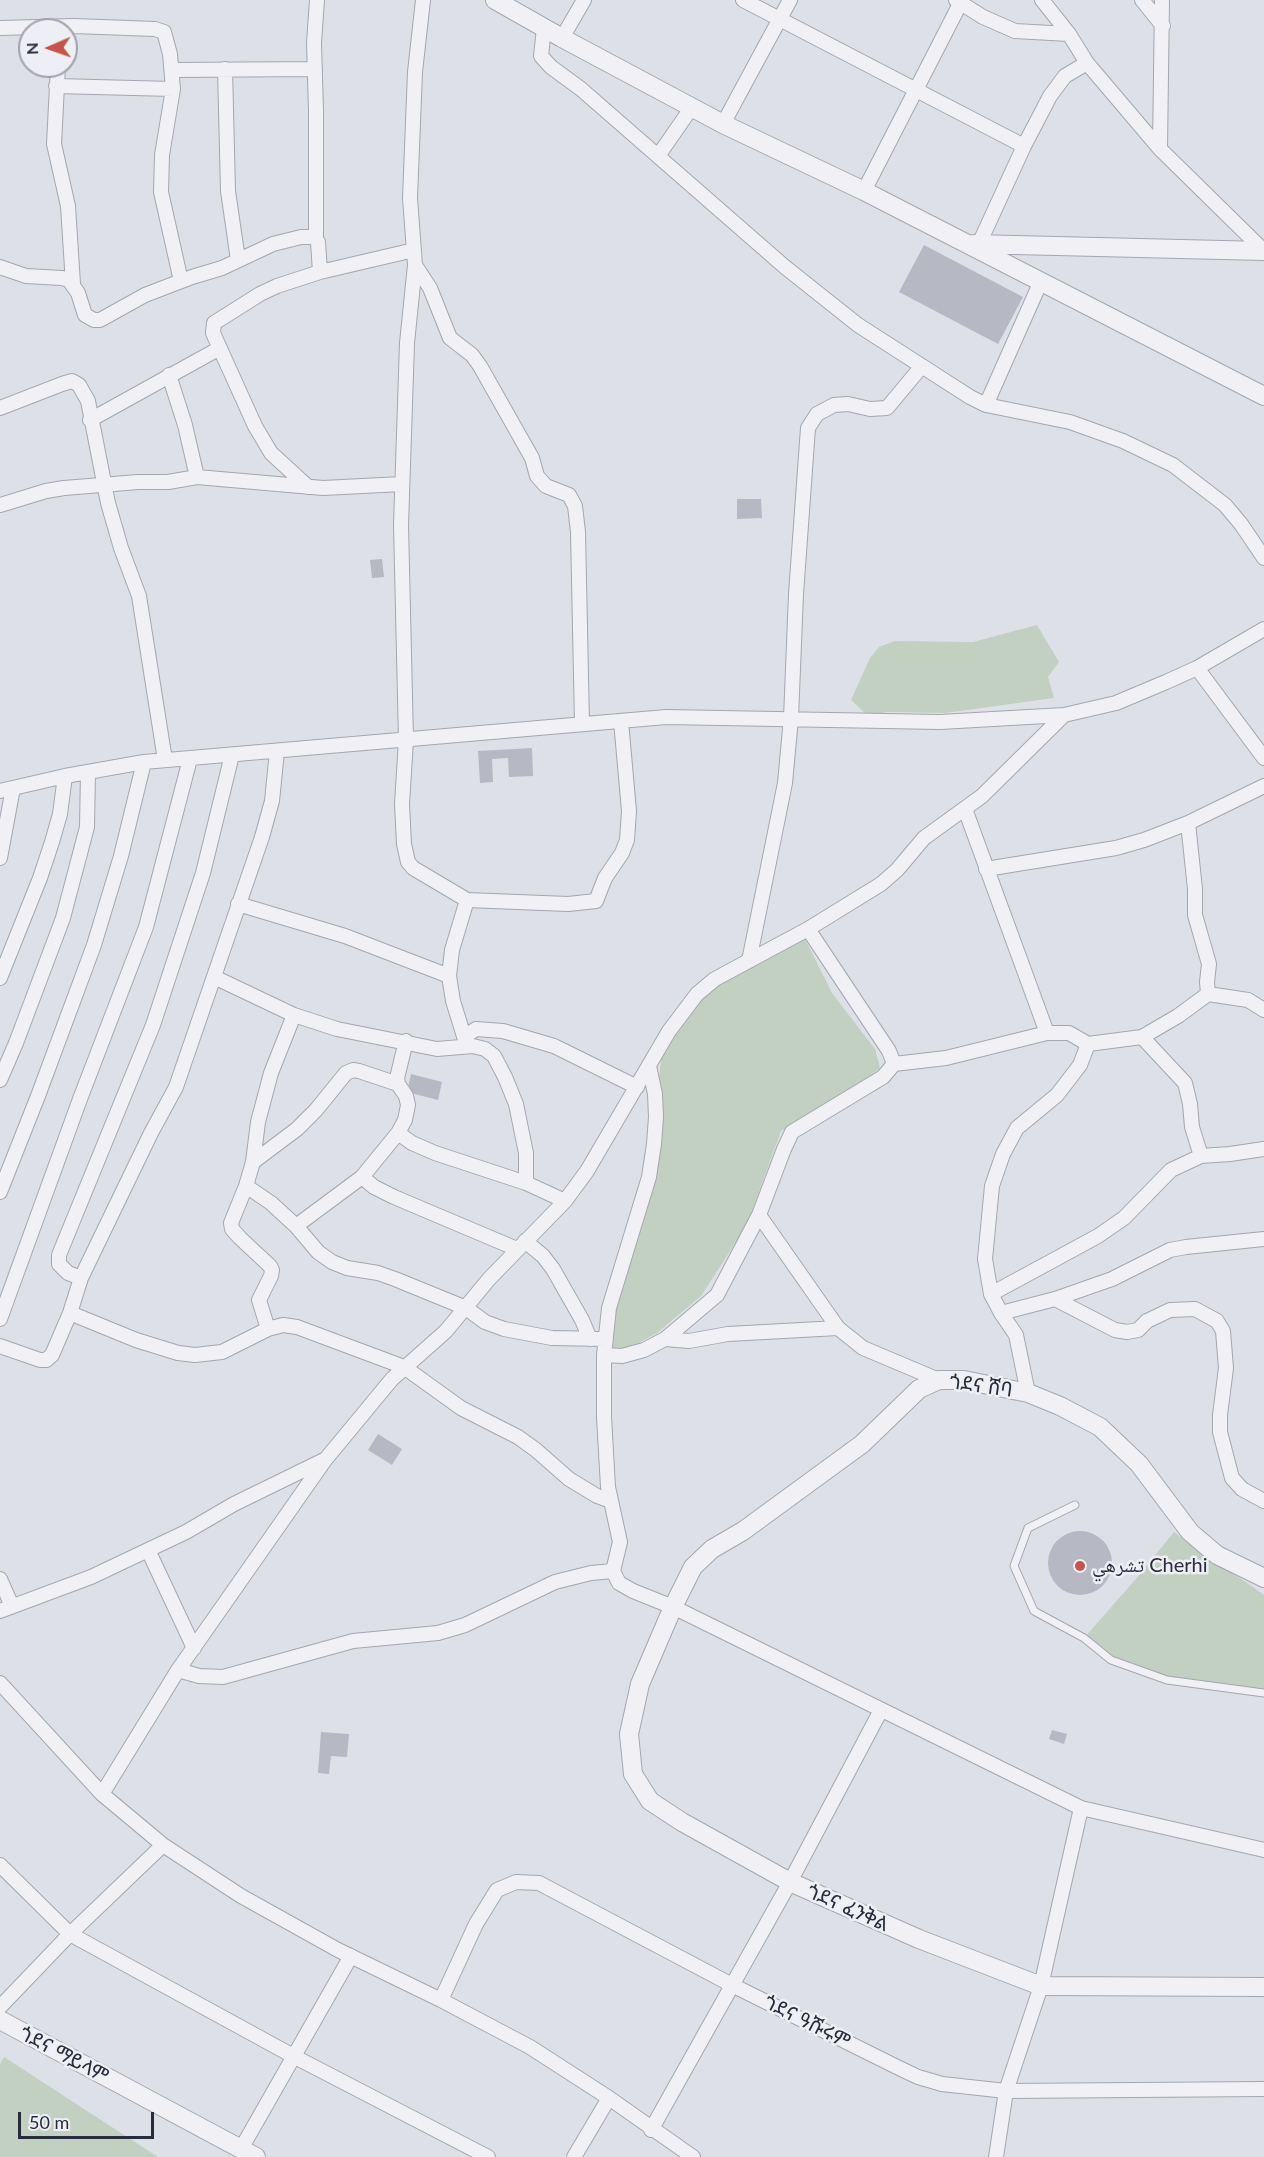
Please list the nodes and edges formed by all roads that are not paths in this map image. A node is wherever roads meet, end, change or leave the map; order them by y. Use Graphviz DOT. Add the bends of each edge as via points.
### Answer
graph roads {
  1 [pos="317,0"];
  2 [pos="423,0"];
  3 [pos="495,0"];
  4 [pos="584,0"];
  5 [pos="743,0"];
  6 [pos="790,0"];
  7 [pos="1041,0"];
  8 [pos="1142,0"];
  9 [pos="1162,0"];
  10 [pos="960,1"];
  11 [pos="780,20"];
  12 [pos="1162,26"];
  13 [pos="0,28"];
  14 [pos="18,28"];
  15 [pos="78,28"];
  16 [pos="544,28"];
  17 [pos="1069,34"];
  18 [pos="562,38"];
  19 [pos="1087,63"];
  20 [pos="225,69"];
  21 [pos="315,69"];
  22 [pos="172,70"];
  23 [pos="57,78"];
  24 [pos="56,86"];
  25 [pos="173,89"];
  26 [pos="916,92"];
  27 [pos="692,107"];
  28 [pos="723,124"];
  29 [pos="1024,146"];
  30 [pos="1160,149"];
  31 [pos="658,156"];
  32 [pos="864,191"];
  33 [pos="316,238"];
  34 [pos="974,244"];
  35 [pos="414,250"];
  36 [pos="1264,251"];
  37 [pos="238,260"];
  38 [pos="415,265"];
  39 [pos="0,267"];
  40 [pos="320,272"];
  41 [pos="181,281"];
  42 [pos="1041,281"];
  43 [pos="74,284"];
  44 [pos="220,348"];
  45 [pos="922,366"];
  46 [pos="169,375"];
  47 [pos="1264,396"];
  48 [pos="986,405"];
  49 [pos="0,408"];
  50 [pos="90,420"];
  51 [pos="197,477"];
  52 [pos="402,484"];
  53 [pos="104,485"];
  54 [pos="308,488"];
  55 [pos="0,505"];
  56 [pos="1264,558"];
  57 [pos="1264,629"];
  58 [pos="1197,668"];
  59 [pos="1064,715"];
  60 [pos="791,718"];
  61 [pos="621,721"];
  62 [pos="582,724"];
  63 [pos="406,740"];
  64 [pos="277,752"];
  65 [pos="232,755"];
  66 [pos="1264,758"];
  67 [pos="190,759"];
  68 [pos="165,760"];
  69 [pos="144,762"];
  70 [pos="88,772"];
  71 [pos="65,776"];
  72 [pos="1264,786"];
  73 [pos="6,789"];
  74 [pos="965,808"];
  75 [pos="1188,823"];
  76 [pos="0,858"];
  77 [pos="986,869"];
  78 [pos="467,900"];
  79 [pos="238,904"];
  80 [pos="808,929"];
  81 [pos="749,961"];
  82 [pos="214,976"];
  83 [pos="449,976"];
  84 [pos="0,978"];
  85 [pos="1208,994"];
  86 [pos="1264,1010"];
  87 [pos="294,1015"];
  88 [pos="1047,1033"];
  89 [pos="1142,1037"];
  90 [pos="406,1041"];
  91 [pos="465,1042"];
  92 [pos="1088,1044"];
  93 [pos="894,1064"];
  94 [pos="649,1066"];
  95 [pos="0,1080"];
  96 [pos="398,1084"];
  97 [pos="637,1087"];
  98 [pos="398,1133"];
  99 [pos="1264,1149"];
  100 [pos="1201,1155"];
  101 [pos="253,1162"];
  102 [pos="362,1178"];
  103 [pos="526,1183"];
  104 [pos="246,1186"];
  105 [pos="0,1192"];
  106 [pos="566,1201"];
  107 [pos="759,1215"];
  108 [pos="296,1226"];
  109 [pos="1264,1239"];
  110 [pos="521,1245"];
  111 [pos="81,1278"];
  112 [pos="991,1294"];
  113 [pos="1055,1299"];
  114 [pos="466,1308"];
  115 [pos="1001,1313"];
  116 [pos="70,1314"];
  117 [pos="0,1319"];
  118 [pos="838,1328"];
  119 [pos="268,1329"];
  120 [pos="590,1339"];
  121 [pos="606,1340"];
  122 [pos="665,1340"];
  123 [pos="0,1346"];
  124 [pos="604,1354"];
  125 [pos="404,1367"];
  126 [pos="939,1380"];
  127 [pos="1028,1393"];
  128 [pos="325,1460"];
  129 [pos="611,1501"];
  130 [pos="1264,1501"];
  131 [pos="1074,1505"];
  132 [pos="148,1550"];
  133 [pos="693,1567"];
  134 [pos="613,1571"];
  135 [pos="1264,1578"];
  136 [pos="0,1579"];
  137 [pos="673,1607"];
  138 [pos="6,1609"];
  139 [pos="194,1648"];
  140 [pos="178,1670"];
  141 [pos="0,1683"];
  142 [pos="1264,1693"];
  143 [pos="881,1710"];
  144 [pos="102,1794"];
  145 [pos="1081,1808"];
  146 [pos="163,1845"];
  147 [pos="1264,1850"];
  148 [pos="0,1865"];
  149 [pos="789,1882"];
  150 [pos="70,1934"];
  151 [pos="351,1956"];
  152 [pos="732,1984"];
  153 [pos="1041,1986"];
  154 [pos="1264,1987"];
  155 [pos="441,2000"];
  156 [pos="0,2007"];
  157 [pos="0,2020"];
  158 [pos="295,2057"];
  159 [pos="1264,2089"];
  160 [pos="1006,2091"];
  161 [pos="609,2098"];
  162 [pos="651,2130"];
  163 [pos="248,2153"];
  164 [pos="488,2157"];
  165 [pos="574,2157"];
  166 [pos="693,2157"];
  167 [pos="996,2157"];
  1 -- 21 [label="street"];
  2 -- 35 [label="street" via="412,126 410,198"];
  3 -- 16 [label="street"];
  4 -- 18 [label="street"];
  5 -- 11 [label="street"];
  6 -- 11 [label="street"];
  7 -- 17 [label="street"];
  8 -- 12 [label="street"];
  9 -- 12 [label="street"];
  10 -- 17 [label="street" via="983,17 1015,31"];
  10 -- 26 [label="street"];
  11 -- 26 [label="street"];
  11 -- 28 [label="street"];
  12 -- 30 [label="street"];
  13 -- 14 [label="street"];
  15 -- 22 [label="street" via="164,32"];
  16 -- 18 [label="street"];
  16 -- 31 [label="street" via="543,59"];
  17 -- 19 [label="street"];
  18 -- 27 [label="street"];
  19 -- 29 [label="street" via="1065,76 1054,89"];
  19 -- 30 [label="street"];
  20 -- 21 [label="street"];
  20 -- 22 [label="street"];
  20 -- 37 [label="street" via="228,191"];
  21 -- 33 [label="street"];
  22 -- 25 [label="street"];
  23 -- 24 [label="street"];
  24 -- 25 [label="street"];
  24 -- 43 [label="street" via="54,144 68,206"];
  25 -- 41 [label="street" via="162,155 161,192"];
  26 -- 29 [label="street"];
  26 -- 32 [label="street"];
  27 -- 28 [label="street"];
  27 -- 31 [label="street"];
  28 -- 32 [label="street"];
  29 -- 34 [label="street"];
  30 -- 36 [label="street"];
  31 -- 45 [label="street" via="849,318"];
  32 -- 34 [label="street"];
  33 -- 37 [label="street" via="273,243"];
  33 -- 40 [label="street"];
  34 -- 36 [label="street"];
  34 -- 42 [label="street"];
  35 -- 38 [label="street"];
  35 -- 40 [label="street"];
  37 -- 41 [label="street"];
  38 -- 52 [label="street" via="407,343"];
  38 -- 62 [label="street" via="430,288 450,338 480,366 532,458 537,476 546,486 569,495 575,506"];
  39 -- 43 [label="street" via="26,276 62,278"];
  40 -- 44 [label="street" via="260,294 214,323 213,333"];
  41 -- 43 [label="street" via="145,295 100,320 85,315"];
  42 -- 47 [label="street"];
  42 -- 48 [label="street"];
  44 -- 46 [label="street"];
  44 -- 54 [label="street" via="255,426 272,453"];
  45 -- 48 [label="street"];
  45 -- 60 [label="street" via="887,408 834,405 817,414 808,428"];
  46 -- 50 [label="street"];
  46 -- 51 [label="street"];
  48 -- 56 [label="street" via="1070,422 1173,465 1225,506"];
  49 -- 50 [label="street" via="72,381 88,401"];
  50 -- 53 [label="street"];
  51 -- 53 [label="street"];
  51 -- 54 [label="street"];
  52 -- 54 [label="street"];
  52 -- 63 [label="street"];
  53 -- 55 [label="street" via="46,491"];
  53 -- 68 [label="street" via="139,596"];
  57 -- 58 [label="street"];
  58 -- 59 [label="street" via="1116,703"];
  58 -- 66 [label="street"];
  59 -- 60 [label="street" via="940,722"];
  59 -- 74 [label="street"];
  60 -- 61 [label="street" via="666,717"];
  60 -- 81 [label="street" via="785,783"];
  61 -- 62 [label="street"];
  61 -- 78 [label="street" via="629,811 627,840 596,901 568,904"];
  62 -- 63 [label="street"];
  63 -- 64 [label="street"];
  63 -- 78 [label="street" via="402,804 408,862"];
  64 -- 65 [label="street"];
  64 -- 79 [label="street" via="272,801"];
  65 -- 67 [label="street"];
  65 -- 111 [label="street" via="203,873 153,1025 59,1255 59,1264"];
  67 -- 68 [label="street"];
  67 -- 117 [label="street" via="146,927"];
  68 -- 69 [label="street"];
  69 -- 70 [label="street"];
  69 -- 105 [label="street" via="94,945"];
  70 -- 71 [label="street"];
  70 -- 95 [label="street" via="87,827 66,906"];
  71 -- 73 [label="street"];
  71 -- 84 [label="street" via="52,842"];
  72 -- 75 [label="street"];
  73 -- 76 [label="street"];
  74 -- 77 [label="street"];
  74 -- 80 [label="street" via="924,838 881,884"];
  75 -- 77 [label="street" via="1116,848"];
  75 -- 85 [label="street" via="1195,915 1209,963"];
  77 -- 88 [label="street"];
  78 -- 83 [label="street" via="452,950"];
  79 -- 82 [label="street"];
  79 -- 83 [label="street" via="345,936"];
  80 -- 81 [label="street"];
  80 -- 93 [label="street"];
  81 -- 94 [label="street" via="715,979 697,994"];
  82 -- 87 [label="street"];
  82 -- 111 [label="street" via="176,1087"];
  83 -- 91 [label="street"];
  85 -- 86 [label="street" via="1248,1000"];
  85 -- 89 [label="street"];
  87 -- 90 [label="street" via="337,1029"];
  87 -- 101 [label="street" via="265,1094"];
  88 -- 92 [label="street" via="1069,1033"];
  88 -- 93 [label="street" via="946,1058"];
  89 -- 92 [label="street"];
  89 -- 100 [label="street" via="1185,1083"];
  90 -- 91 [label="street" via="437,1049"];
  90 -- 96 [label="street"];
  91 -- 97 [label="street" via="476,1029 503,1030 554,1046"];
  91 -- 103 [label="street" via="494,1056 505,1077 516,1104 526,1153"];
  92 -- 112 [label="street" via="1080,1065 1057,1095 1017,1128 1003,1154 992,1186 985,1259"];
  93 -- 107 [label="street" via="883,1077 792,1132"];
  94 -- 97 [label="street"];
  94 -- 121 [label="street" via="656,1117 652,1155 609,1308"];
  96 -- 98 [label="street" via="408,1105"];
  96 -- 101 [label="street" via="359,1071 346,1073 297,1129"];
  97 -- 106 [label="street"];
  98 -- 102 [label="street"];
  98 -- 103 [label="street" via="435,1154"];
  99 -- 100 [label="street"];
  100 -- 112 [label="street" via="1171,1170 1124,1218 1098,1236"];
  101 -- 104 [label="street"];
  102 -- 108 [label="street"];
  102 -- 110 [label="street" via="394,1197"];
  103 -- 106 [label="street"];
  104 -- 108 [label="street"];
  104 -- 119 [label="street" via="231,1223 236,1234 272,1270 259,1300"];
  106 -- 110 [label="street"];
  107 -- 118 [label="street"];
  107 -- 122 [label="street" via="717,1295"];
  108 -- 114 [label="street" via="332,1262 387,1276"];
  109 -- 113 [label="street" via="1170,1250 1112,1279"];
  110 -- 114 [label="street"];
  110 -- 120 [label="street" via="543,1256 553,1269"];
  111 -- 116 [label="street"];
  112 -- 115 [label="street"];
  113 -- 115 [label="street"];
  113 -- 130 [label="street" via="1115,1330 1127,1332 1138,1330 1170,1310 1195,1310 1217,1321 1223,1331 1226,1368 1220,1432 1232,1478 1242,1489"];
  114 -- 120 [label="street" via="485,1322 504,1329 552,1338"];
  114 -- 125 [label="street"];
  115 -- 127 [label="street" via="1016,1335"];
  116 -- 119 [label="street" via="135,1340 195,1355 222,1352"];
  116 -- 123 [label="street" via="52,1355 46,1360"];
  118 -- 122 [label="street"];
  118 -- 126 [label="street" via="863,1348"];
  119 -- 125 [label="street" via="297,1327"];
  120 -- 121 [label="street"];
  121 -- 124 [label="street"];
  122 -- 124 [label="street" via="622,1356"];
  124 -- 129 [label="street" via="604,1418"];
  125 -- 128 [label="street"];
  125 -- 129 [label="street" via="461,1408 536,1449 569,1479"];
  126 -- 127 [label="street, ጎደና ሸባ" via="964,1380"];
  126 -- 133 [label="street, ጎደና ሸባ" via="919,1389 862,1444 743,1531 712,1549"];
  127 -- 135 [label="street, ጎደና ሸባ" via="1100,1427 1139,1464 1190,1532 1217,1555"];
  128 -- 132 [label="street"];
  128 -- 139 [label="street"];
  129 -- 134 [label="street" via="620,1542"];
  131 -- 142 [label="lane" via="1028,1528 1014,1566 1034,1611 1084,1638 1111,1660 1167,1680"];
  132 -- 138 [label="street" via="91,1577"];
  132 -- 139 [label="street"];
  133 -- 137 [label="street, ጎደና ፈንቅል"];
  134 -- 137 [label="street" via="619,1583"];
  134 -- 140 [label="street" via="555,1582 438,1633 353,1641 223,1677"];
  136 -- 138 [label="street"];
  137 -- 143 [label="street"];
  137 -- 149 [label="street, ጎደና ፈንቅል" via="640,1684 629,1734 633,1774 650,1801"];
  139 -- 140 [label="street"];
  140 -- 144 [label="street"];
  141 -- 144 [label="street"];
  143 -- 145 [label="street"];
  143 -- 149 [label="street"];
  144 -- 146 [label="street"];
  145 -- 147 [label="street"];
  145 -- 153 [label="street"];
  146 -- 150 [label="street"];
  146 -- 151 [label="street" via="241,1896"];
  148 -- 150 [label="street"];
  149 -- 152 [label="street"];
  149 -- 153 [label="street, ጎደና ፈንቅል" via="919,1939"];
  150 -- 156 [label="street"];
  150 -- 158 [label="street"];
  151 -- 155 [label="street"];
  151 -- 158 [label="street"];
  152 -- 155 [label="street, ጎደና ዓሹሩም" via="539,1882 516,1882 497,1890 476,1924"];
  152 -- 160 [label="street, ጎደና ዓሹሩም" via="918,2077 942,2084"];
  152 -- 162 [label="street"];
  153 -- 154 [label="street, ጎደና ፈንቅል"];
  153 -- 160 [label="street"];
  155 -- 161 [label="street" via="530,2047"];
  157 -- 163 [label="street, ጎደና ማይላም"];
  158 -- 163 [label="street"];
  158 -- 164 [label="street"];
  159 -- 160 [label="street, ጎደና ዓሹሩም"];
  160 -- 167 [label="street"];
  161 -- 162 [label="street"];
  161 -- 165 [label="street"];
  162 -- 166 [label="street"];
}
